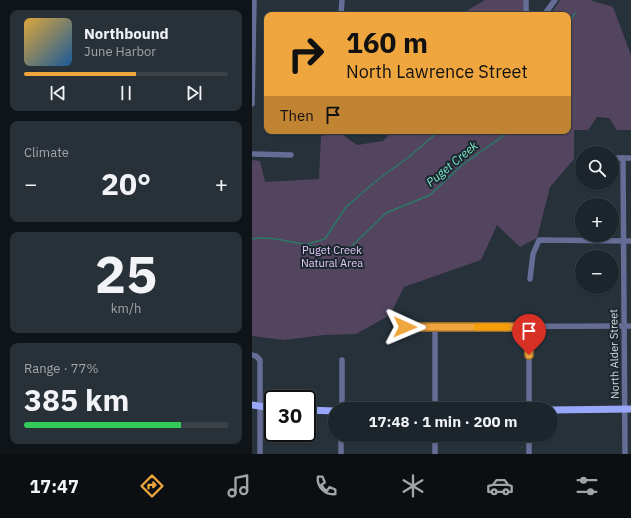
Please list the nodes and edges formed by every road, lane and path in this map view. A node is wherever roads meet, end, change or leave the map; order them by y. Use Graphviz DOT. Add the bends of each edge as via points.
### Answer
graph roads {
  1 [pos="254,0"];
  2 [pos="342,0"];
  3 [pos="555,0"];
  4 [pos="526,1"];
  5 [pos="342,12"];
  6 [pos="527,12"];
  7 [pos="546,12"];
  8 [pos="252,74"];
  9 [pos="252,104"];
  10 [pos="252,154"];
  11 [pos="291,155"];
  12 [pos="619,158"];
  13 [pos="623,158"];
  14 [pos="631,158"];
  15 [pos="623,241"];
  16 [pos="631,241"];
  17 [pos="530,279"];
  18 [pos="624,326"];
  19 [pos="631,326"];
  20 [pos="405,327"];
  21 [pos="435,327"];
  22 [pos="529,327"];
  23 [pos="252,355"];
  24 [pos="342,360"];
  25 [pos="342,402"];
  26 [pos="435,402"];
  27 [pos="529,402"];
  28 [pos="252,405"];
  29 [pos="260,407"];
  30 [pos="264,407"];
  31 [pos="628,409"];
  32 [pos="316,410"];
  33 [pos="558,410"];
  34 [pos="328,411"];
  35 [pos="342,442"];
  36 [pos="435,442"];
  37 [pos="529,442"];
  38 [pos="260,454"];
  39 [pos="341,454"];
  40 [pos="435,454"];
  41 [pos="529,454"];
  42 [pos="625,454"];
  1 -- 8 [label="street"];
  2 -- 5 [label="street"];
  3 -- 7 [label="street"];
  4 -- 6 [label="street"];
  8 -- 9 [label="street"];
  10 -- 11 [label="street"];
  12 -- 13 [label="street"];
  13 -- 14 [label="street"];
  13 -- 15 [label="street, North Alder Street"];
  15 -- 16 [label="street"];
  15 -- 17 [label="street" via="539,240 532,256"];
  15 -- 18 [label="street, North Alder Street"];
  18 -- 19 [label="street"];
  18 -- 22 [label="street"];
  18 -- 31 [label="street, North Alder Street"];
  20 -- 21 [label="street"];
  21 -- 22 [label="street"];
  21 -- 26 [label="street"];
  22 -- 27 [label="street"];
  23 -- 29 [label="street" via="260,360"];
  24 -- 25 [label="street"];
  28 -- 29 [label="main road"];
  29 -- 30 [label="main road"];
  29 -- 38 [label="street"];
  31 -- 33 [label="main road"];
  31 -- 42 [label="street, North Alder Street"];
  32 -- 34 [label="main road"];
  35 -- 39 [label="street"];
  36 -- 40 [label="street"];
  37 -- 41 [label="street"];
}
